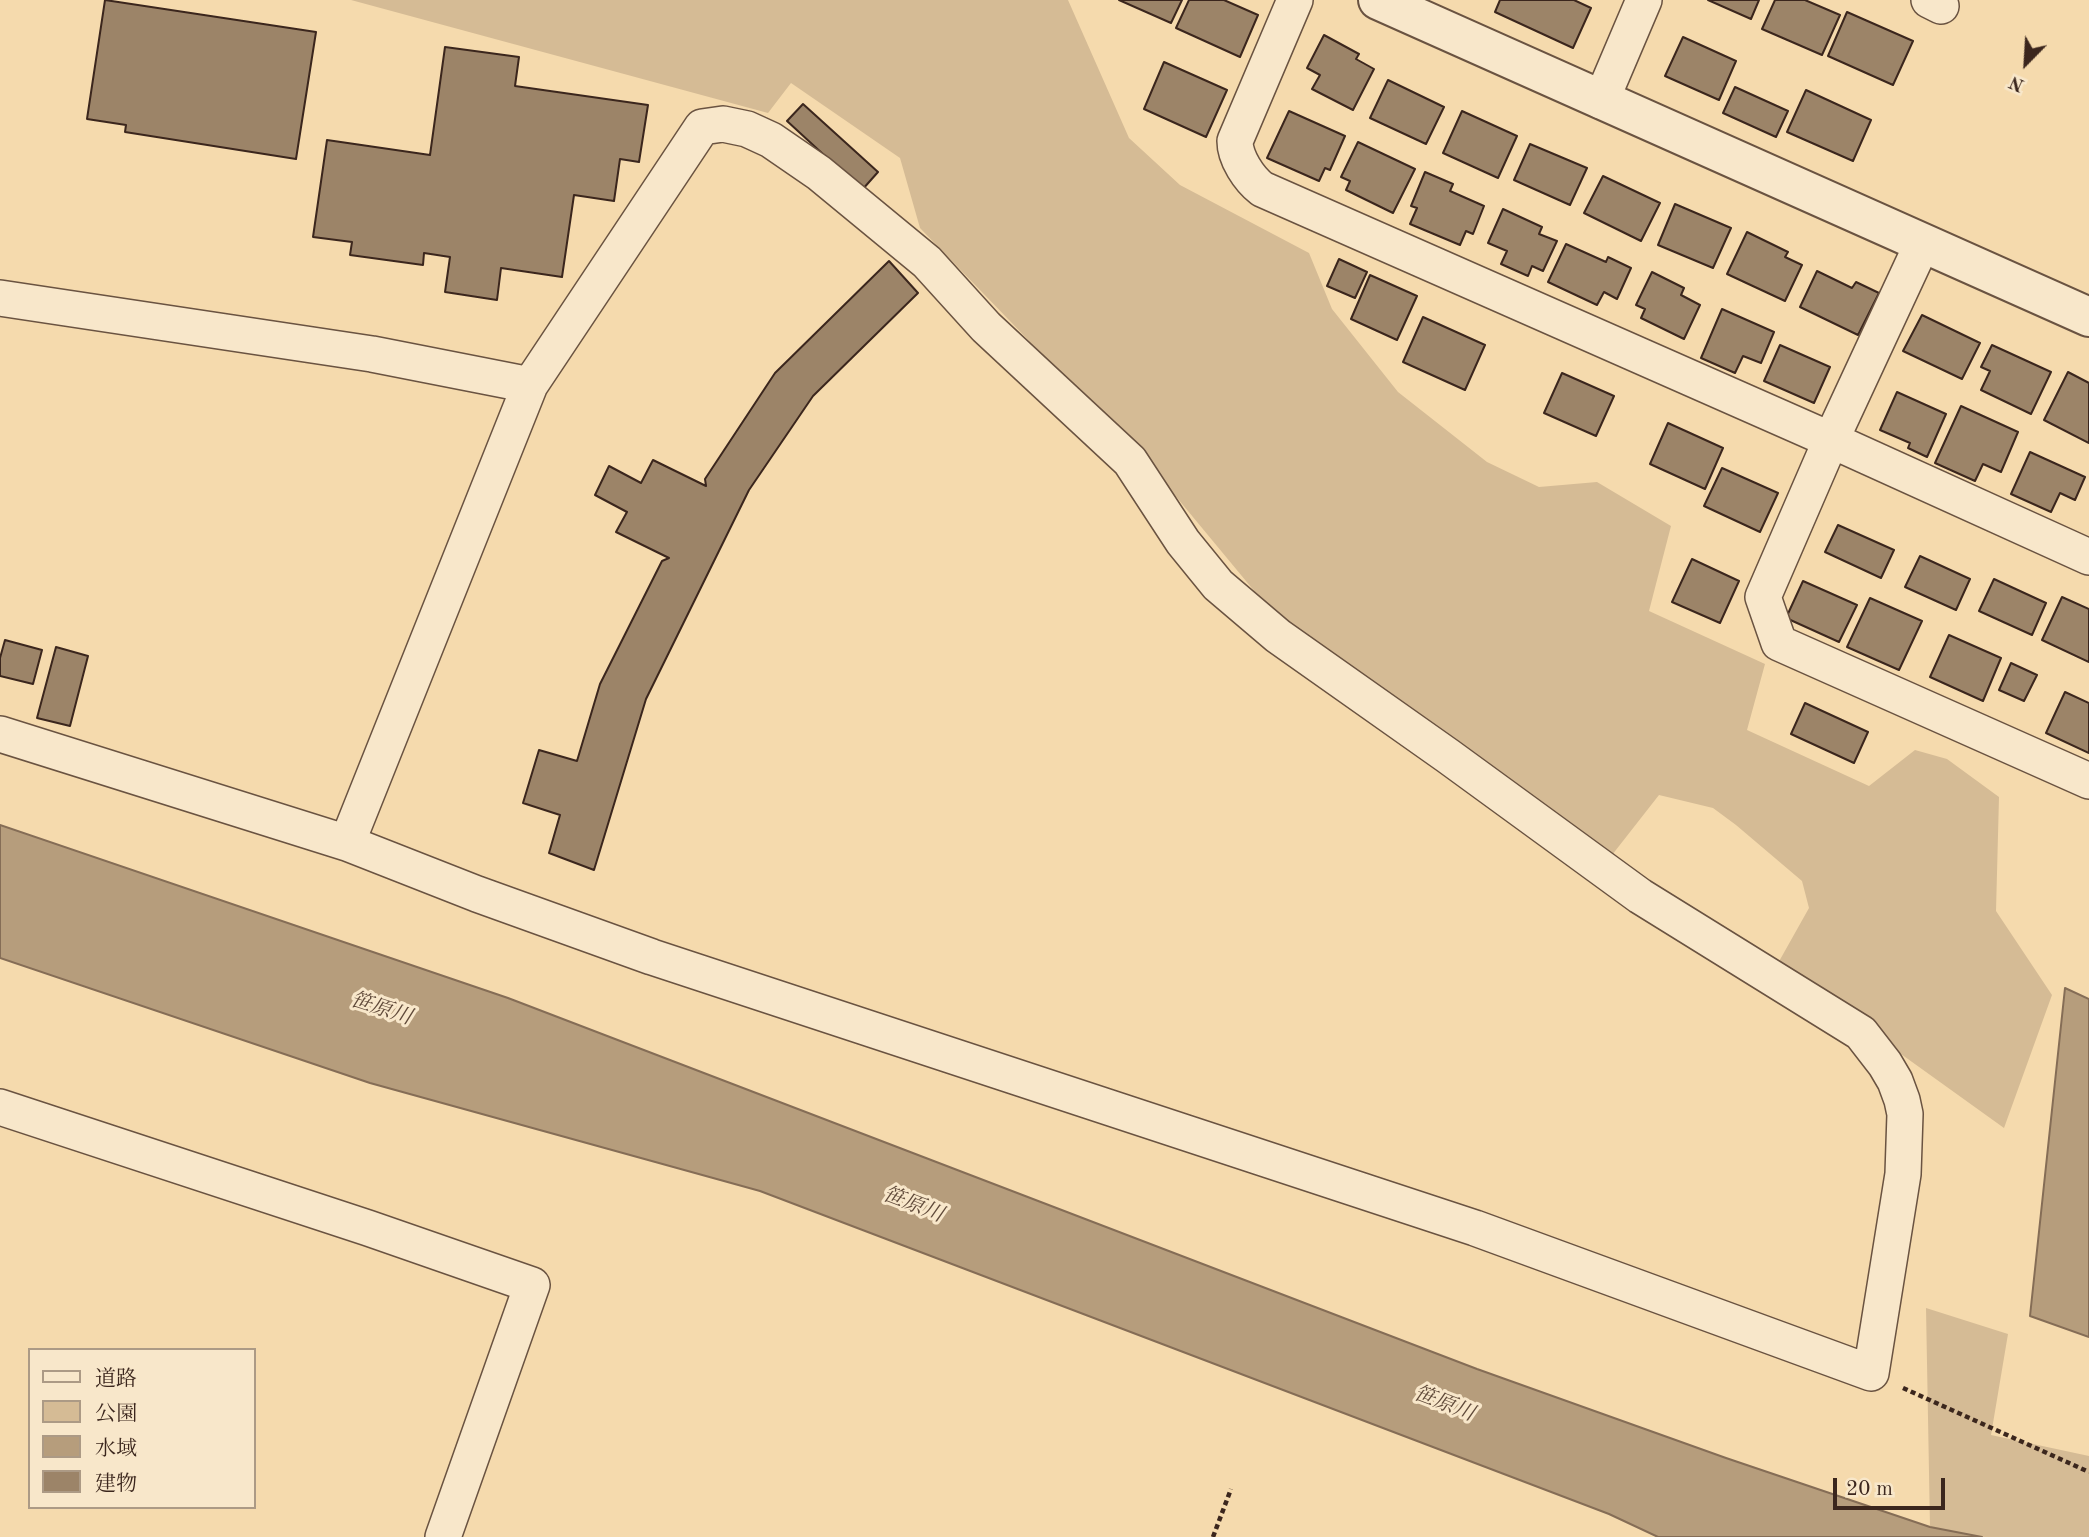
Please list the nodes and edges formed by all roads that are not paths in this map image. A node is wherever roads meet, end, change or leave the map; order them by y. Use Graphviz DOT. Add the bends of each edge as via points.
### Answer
graph roads {
  1 [pos="1296,0"];
  2 [pos="1378,0"];
  3 [pos="1644,0"];
  4 [pos="1601,101"];
  5 [pos="1923,242"];
  6 [pos="0,298"];
  7 [pos="2089,317"];
  8 [pos="530,385"];
  9 [pos="1831,440"];
  10 [pos="2089,557"];
  11 [pos="0,734"];
  12 [pos="2089,781"];
  13 [pos="347,843"];
  14 [pos="0,1107"];
  15 [pos="443,1537"];
  1 -- 9 [label="street" via="1235,141 1252,181"];
  2 -- 4 [label="street"];
  3 -- 4 [label="street"];
  4 -- 5 [label="street"];
  5 -- 7 [label="street"];
  5 -- 9 [label="street"];
  6 -- 8 [label="street" via="372,354"];
  8 -- 13 [label="street"];
  8 -- 13 [label="street" via="702,127 723,124 747,129 819,173 927,262 986,327 1130,461 1218,584 1278,636 1640,896 1861,1033 1895,1081 1905,1114 1903,1174 1871,1373 1475,1228 652,957"];
  9 -- 10 [label="street"];
  9 -- 12 [label="street" via="1763,597 1779,643"];
  11 -- 13 [label="street"];
  14 -- 15 [label="street" via="533,1285"];
}
